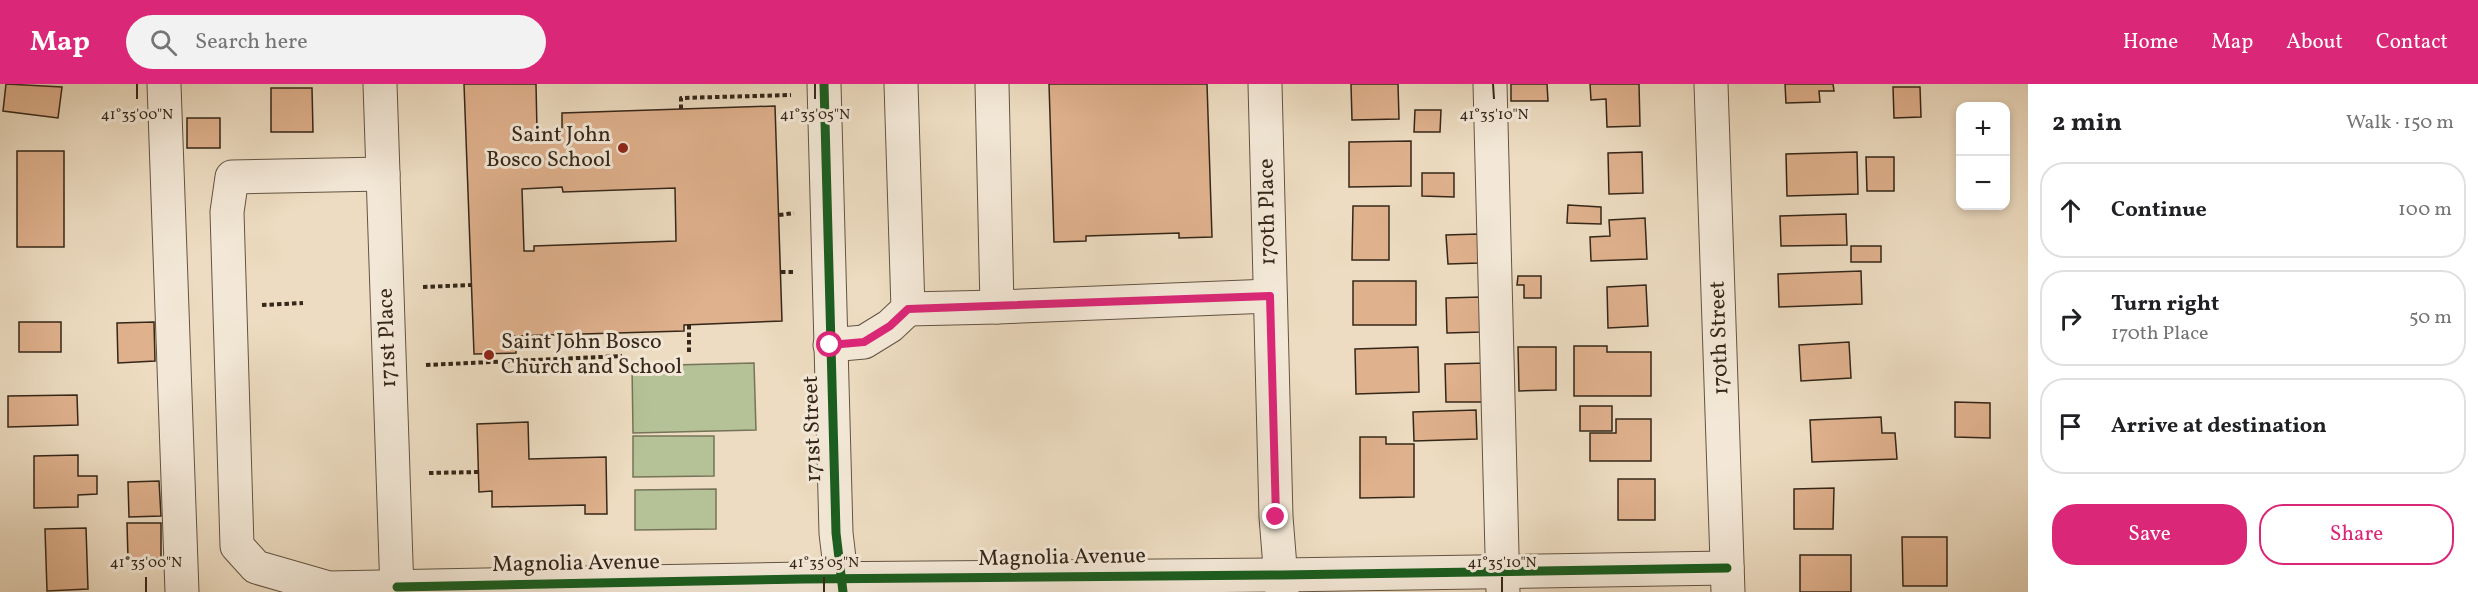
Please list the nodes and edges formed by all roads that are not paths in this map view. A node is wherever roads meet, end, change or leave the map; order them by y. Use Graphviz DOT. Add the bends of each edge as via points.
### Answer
graph roads {
  1 [pos="164,84"];
  2 [pos="380,84"];
  3 [pos="824,84"];
  4 [pos="901,84"];
  5 [pos="992,84"];
  6 [pos="1265,84"];
  7 [pos="1491,84"];
  8 [pos="1712,84"];
  9 [pos="383,174"];
  10 [pos="1270,296"];
  11 [pos="997,308"];
  12 [pos="908,309"];
  13 [pos="830,345"];
  14 [pos="1728,580"];
  15 [pos="1503,582"];
  16 [pos="1281,584"];
  17 [pos="1064,585"];
  18 [pos="843,586"];
  19 [pos="620,587"];
  20 [pos="397,590"];
  21 [pos="182,592"];
  1 -- 21 [label="street"];
  2 -- 9 [label="street, 171st Place"];
  3 -- 13 [label="street, 171st Street"];
  4 -- 12 [label="street"];
  5 -- 11 [label="street"];
  6 -- 10 [label="street, 170th Place"];
  7 -- 15 [label="street"];
  8 -- 14 [label="street, 170th Street"];
  9 -- 20 [label="street, 171st Place"];
  9 -- 20 [label="street, Magnolia Avenue" via="232,177 226,212 237,546 256,567 329,588"];
  10 -- 11 [label="street"];
  10 -- 16 [label="street, 170th Place"];
  11 -- 12 [label="street"];
  12 -- 13 [label="street" via="864,342"];
  13 -- 18 [label="street, 171st Street" via="836,533"];
  14 -- 15 [label="street, Magnolia Avenue"];
  15 -- 16 [label="street, Magnolia Avenue"];
  16 -- 17 [label="street, Magnolia Avenue"];
  17 -- 18 [label="street, Magnolia Avenue"];
  18 -- 19 [label="street, Magnolia Avenue"];
  19 -- 20 [label="street, Magnolia Avenue"];
}
